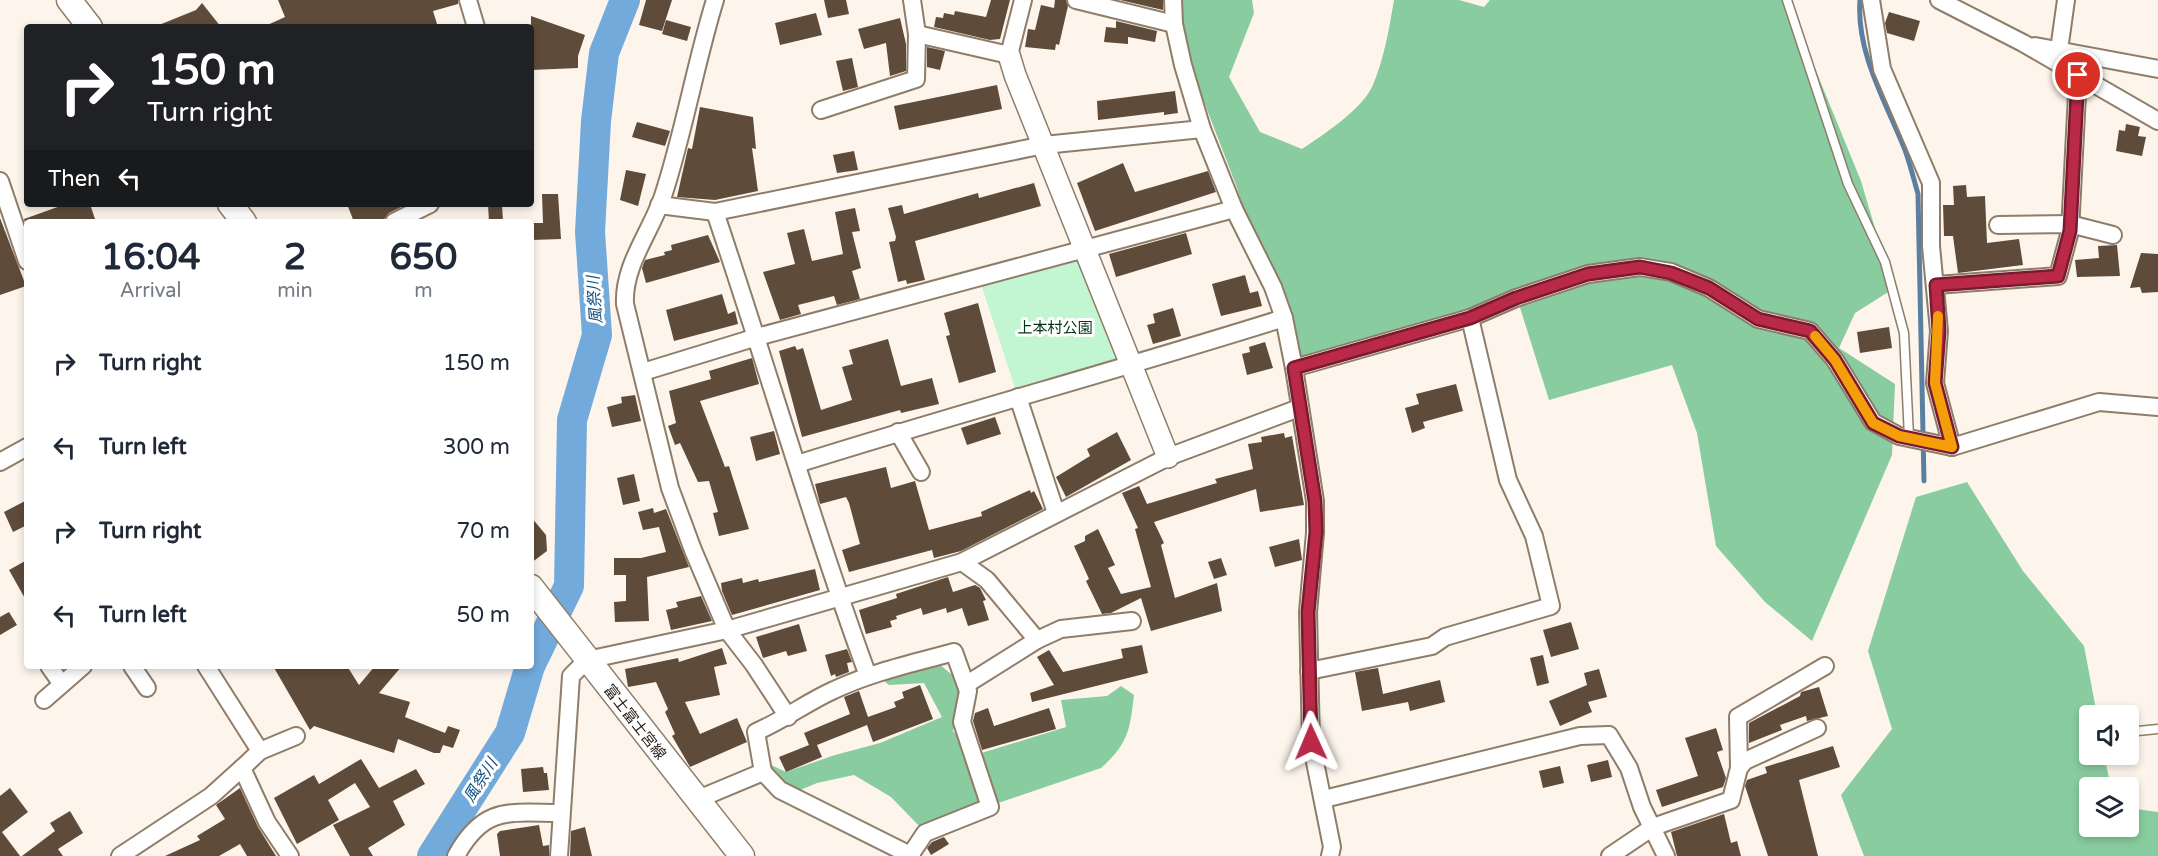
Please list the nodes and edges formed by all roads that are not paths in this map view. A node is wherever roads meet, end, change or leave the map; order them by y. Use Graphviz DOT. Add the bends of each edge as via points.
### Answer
graph roads {
  1 [pos="69,0"];
  2 [pos="468,0"];
  3 [pos="715,0"];
  4 [pos="912,0"];
  5 [pos="1023,0"];
  6 [pos="1076,0"];
  7 [pos="1173,0"];
  8 [pos="1787,0"];
  9 [pos="1871,0"];
  10 [pos="1939,0"];
  11 [pos="2066,0"];
  12 [pos="88,24"];
  13 [pos="475,24"];
  14 [pos="1174,24"];
  15 [pos="917,34"];
  16 [pos="2023,43"];
  17 [pos="2059,50"];
  18 [pos="1010,55"];
  19 [pos="2158,69"];
  20 [pos="2078,75"];
  21 [pos="821,110"];
  22 [pos="2158,121"];
  23 [pos="1202,129"];
  24 [pos="1044,145"];
  25 [pos="0,181"];
  26 [pos="659,205"];
  27 [pos="232,207"];
  28 [pos="424,207"];
  29 [pos="1234,209"];
  30 [pos="715,212"];
  31 [pos="242,219"];
  32 [pos="400,219"];
  33 [pos="2070,224"];
  34 [pos="1998,225"];
  35 [pos="2113,235"];
  36 [pos="1084,250"];
  37 [pos="24,252"];
  38 [pos="1936,285"];
  39 [pos="1284,318"];
  40 [pos="1470,318"];
  41 [pos="757,337"];
  42 [pos="1133,366"];
  43 [pos="1294,368"];
  44 [pos="643,372"];
  45 [pos="1018,397"];
  46 [pos="2158,407"];
  47 [pos="1299,408"];
  48 [pos="898,432"];
  49 [pos="1909,437"];
  50 [pos="1952,447"];
  51 [pos="24,449"];
  52 [pos="1168,457"];
  53 [pos="0,462"];
  54 [pos="797,464"];
  55 [pos="921,472"];
  56 [pos="1056,513"];
  57 [pos="962,562"];
  58 [pos="535,593"];
  59 [pos="839,597"];
  60 [pos="1132,621"];
  61 [pos="727,630"];
  62 [pos="1037,640"];
  63 [pos="587,660"];
  64 [pos="1825,666"];
  65 [pos="51,669"];
  66 [pos="79,669"];
  67 [pos="134,669"];
  68 [pos="208,669"];
  69 [pos="1309,671"];
  70 [pos="868,676"];
  71 [pos="61,683"];
  72 [pos="967,684"];
  73 [pos="147,688"];
  74 [pos="44,700"];
  75 [pos="788,717"];
  76 [pos="1817,728"];
  77 [pos="2158,729"];
  78 [pos="2139,731"];
  79 [pos="296,736"];
  80 [pos="260,751"];
  81 [pos="242,768"];
  82 [pos="1739,768"];
  83 [pos="763,772"];
  84 [pos="1324,799"];
  85 [pos="696,800"];
  86 [pos="561,813"];
  87 [pos="1653,827"];
  88 [pos="912,855"];
  89 [pos="120,856"];
  90 [pos="290,856"];
  91 [pos="456,856"];
  92 [pos="559,856"];
  93 [pos="742,856"];
  94 [pos="1330,856"];
  95 [pos="1610,856"];
  96 [pos="1666,856"];
  1 -- 12 [label="main road"];
  2 -- 13 [label="street"];
  3 -- 26 [label="street"];
  4 -- 15 [label="street"];
  5 -- 18 [label="street"];
  6 -- 14 [label="street"];
  7 -- 14 [label="street"];
  8 -- 49 [label="lane" via="1848,184 1888,272 1904,333"];
  9 -- 38 [label="street" via="1882,69 1931,183 1931,246"];
  10 -- 16 [label="street"];
  11 -- 17 [label="street"];
  14 -- 23 [label="street"];
  15 -- 18 [label="street"];
  15 -- 21 [label="street" via="916,79"];
  16 -- 17 [label="street"];
  16 -- 20 [label="street"];
  17 -- 19 [label="street"];
  18 -- 24 [label="street"];
  20 -- 22 [label="street"];
  20 -- 33 [label="street"];
  23 -- 24 [label="street"];
  23 -- 29 [label="street"];
  24 -- 30 [label="street"];
  24 -- 36 [label="street"];
  25 -- 37 [label="street"];
  26 -- 30 [label="street"];
  26 -- 44 [label="street" via="630,268 624,291"];
  27 -- 31 [label="main road"];
  28 -- 32 [label="street"];
  29 -- 36 [label="street"];
  29 -- 39 [label="street"];
  30 -- 41 [label="street"];
  33 -- 34 [label="street"];
  33 -- 35 [label="street"];
  33 -- 38 [label="street" via="2058,276"];
  36 -- 41 [label="street"];
  36 -- 42 [label="street"];
  38 -- 50 [label="street" via="1939,331 1935,383"];
  39 -- 42 [label="street"];
  39 -- 43 [label="street"];
  40 -- 43 [label="street"];
  40 -- 49 [label="street" via="1588,274 1640,267 1671,273 1709,288 1758,319 1810,331 1835,360 1873,423"];
  40 -- 69 [label="street" via="1508,480 1534,536 1551,606 1445,637 1432,646"];
  41 -- 44 [label="street"];
  41 -- 54 [label="street"];
  42 -- 45 [label="street"];
  42 -- 52 [label="street"];
  43 -- 47 [label="street"];
  44 -- 61 [label="street" via="670,488"];
  45 -- 48 [label="street"];
  45 -- 56 [label="street"];
  46 -- 50 [label="street" via="2099,402"];
  47 -- 52 [label="street"];
  47 -- 69 [label="street" via="1315,501 1308,612"];
  48 -- 54 [label="street"];
  48 -- 55 [label="street"];
  49 -- 50 [label="street"];
  51 -- 53 [label="street"];
  52 -- 56 [label="street"];
  54 -- 59 [label="street"];
  56 -- 57 [label="street"];
  57 -- 59 [label="street"];
  57 -- 62 [label="street" via="987,580"];
  58 -- 63 [label="main road, 富士富士宮線"];
  59 -- 61 [label="street"];
  59 -- 70 [label="street"];
  60 -- 62 [label="street" via="1061,629"];
  61 -- 63 [label="street"];
  61 -- 75 [label="street"];
  62 -- 72 [label="street"];
  63 -- 85 [label="main road, 富士富士宮線"];
  63 -- 86 [label="street" via="571,676"];
  64 -- 82 [label="street" via="1738,717"];
  65 -- 71 [label="street"];
  66 -- 71 [label="street"];
  67 -- 73 [label="street"];
  68 -- 80 [label="street"];
  69 -- 84 [label="street" via="1311,742"];
  70 -- 72 [label="street" via="954,652"];
  70 -- 75 [label="street" via="833,690"];
  71 -- 74 [label="street"];
  72 -- 88 [label="street" via="963,722 990,807 925,834"];
  75 -- 83 [label="street" via="756,732"];
  76 -- 82 [label="street" via="1745,761"];
  77 -- 78 [label="lane"];
  79 -- 80 [label="street"];
  80 -- 81 [label="street"];
  81 -- 89 [label="street" via="211,796"];
  81 -- 90 [label="street" via="267,822"];
  82 -- 87 [label="street" via="1731,800"];
  83 -- 85 [label="street"];
  83 -- 88 [label="street" via="780,790"];
  84 -- 87 [label="street" via="1580,736 1609,735 1629,768"];
  84 -- 94 [label="street"];
  85 -- 93 [label="main road, 富士富士宮線"];
  86 -- 91 [label="street" via="508,813 485,820 468,834"];
  86 -- 92 [label="street"];
  87 -- 95 [label="street"];
  87 -- 96 [label="street"];
}
